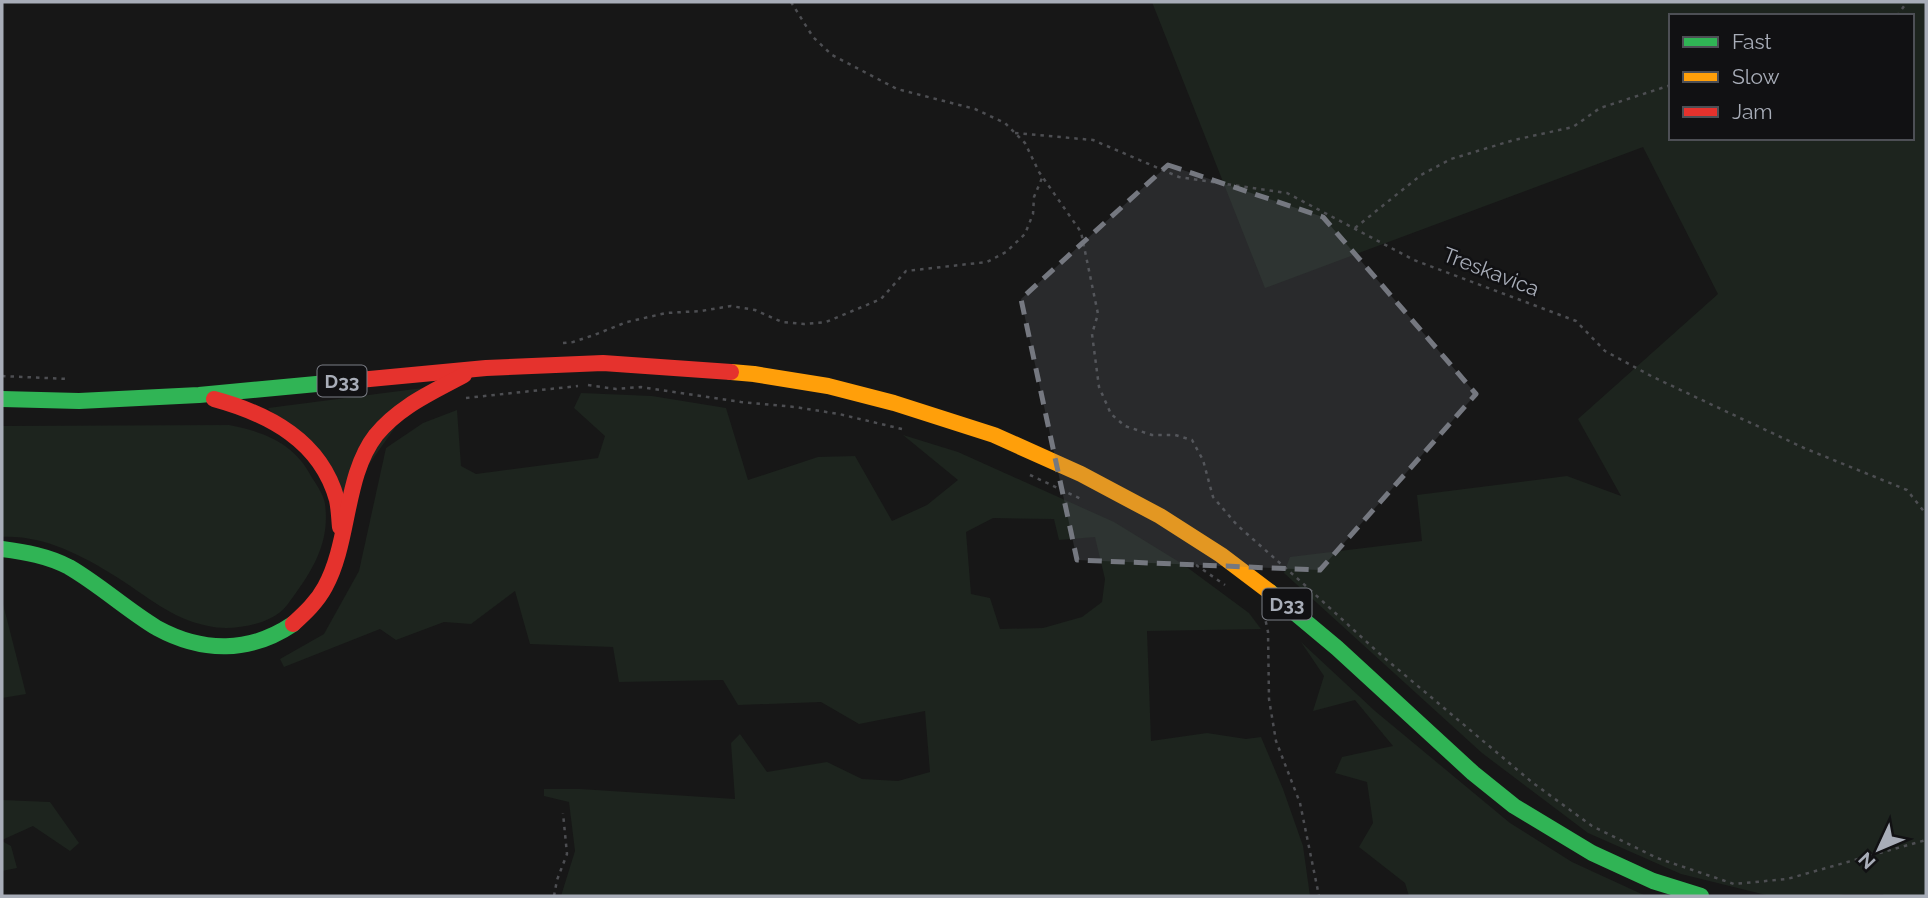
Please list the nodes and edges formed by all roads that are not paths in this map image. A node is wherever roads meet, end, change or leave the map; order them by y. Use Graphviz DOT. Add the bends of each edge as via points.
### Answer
graph roads {
  1 [pos="486,368"];
  2 [pos="199,395"];
  3 [pos="2,399"];
  4 [pos="341,538"];
  5 [pos="2,550"];
  6 [pos="1701,896"];
  1 -- 2 [label="highway, D33"];
  1 -- 4 [label="highway" via="406,406 374,438 360,464"];
  1 -- 6 [label="highway, D33" via="603,363 754,373 894,403 994,435 1081,474 1222,555 1288,605 1472,773 1524,812 1592,853 1653,881"];
  2 -- 3 [label="highway, D33" via="79,401"];
  2 -- 4 [label="highway" via="244,406 277,422 316,455 338,502"];
  4 -- 5 [label="highway" via="335,565 311,607 292,625 265,640 240,646 187,641 158,628 68,567 36,554"];
}
